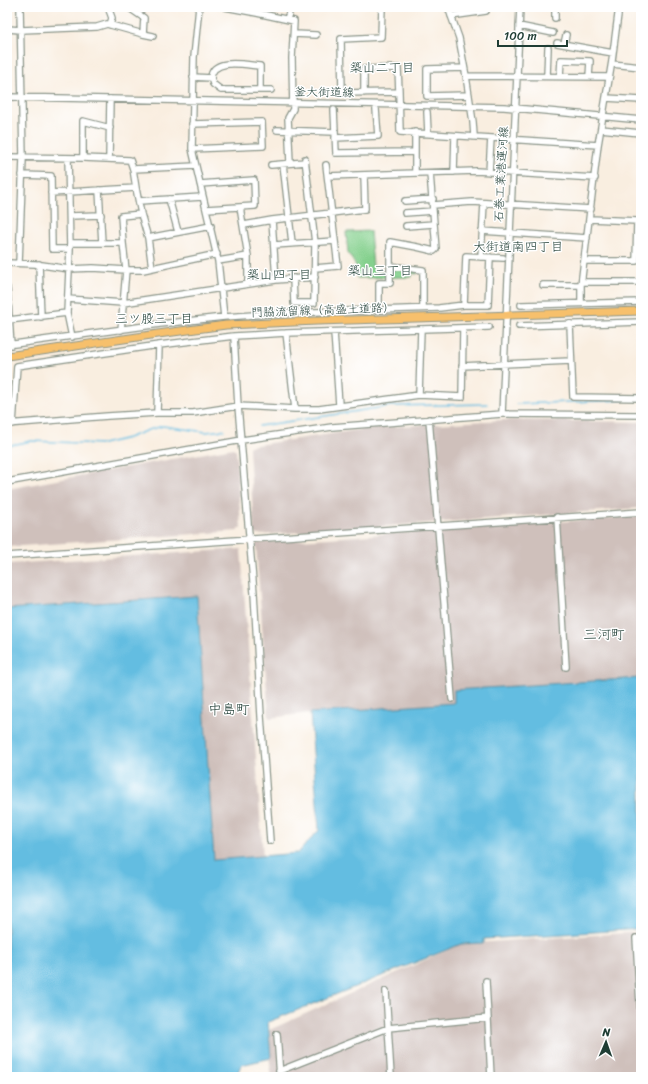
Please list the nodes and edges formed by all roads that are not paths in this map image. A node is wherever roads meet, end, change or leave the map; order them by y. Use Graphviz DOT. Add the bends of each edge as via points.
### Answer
graph roads {
  1 [pos="20,7"];
  2 [pos="108,7"];
  3 [pos="128,7"];
  4 [pos="199,7"];
  5 [pos="225,7"];
  6 [pos="291,7"];
  7 [pos="382,7"];
  8 [pos="448,7"];
  9 [pos="486,7"];
  10 [pos="520,7"];
  11 [pos="555,7"];
  12 [pos="619,7"];
  13 [pos="258,10"];
  14 [pos="451,16"];
  15 [pos="555,18"];
  16 [pos="287,19"];
  17 [pos="110,25"];
  18 [pos="519,26"];
  19 [pos="7,29"];
  20 [pos="21,30"];
  21 [pos="553,33"];
  22 [pos="143,34"];
  23 [pos="294,34"];
  24 [pos="316,35"];
  25 [pos="153,36"];
  26 [pos="566,36"];
  27 [pos="557,43"];
  28 [pos="564,44"];
  29 [pos="548,48"];
  30 [pos="613,53"];
  31 [pos="612,64"];
  32 [pos="641,67"];
  33 [pos="464,68"];
  34 [pos="466,76"];
  35 [pos="517,76"];
  36 [pos="547,76"];
  37 [pos="560,76"];
  38 [pos="193,77"];
  39 [pos="589,77"];
  40 [pos="609,77"];
  41 [pos="211,78"];
  42 [pos="260,90"];
  43 [pos="271,90"];
  44 [pos="399,92"];
  45 [pos="364,93"];
  46 [pos="469,95"];
  47 [pos="7,97"];
  48 [pos="22,97"];
  49 [pos="606,98"];
  50 [pos="110,99"];
  51 [pos="641,100"];
  52 [pos="192,101"];
  53 [pos="293,103"];
  54 [pos="400,104"];
  55 [pos="471,106"];
  56 [pos="516,108"];
  57 [pos="376,109"];
  58 [pos="334,110"];
  59 [pos="428,112"];
  60 [pos="603,116"];
  61 [pos="641,120"];
  62 [pos="192,124"];
  63 [pos="110,128"];
  64 [pos="601,129"];
  65 [pos="277,130"];
  66 [pos="289,130"];
  67 [pos="415,132"];
  68 [pos="428,133"];
  69 [pos="640,133"];
  70 [pos="335,135"];
  71 [pos="454,136"];
  72 [pos="474,136"];
  73 [pos="491,138"];
  74 [pos="514,139"];
  75 [pos="598,145"];
  76 [pos="192,149"];
  77 [pos="414,152"];
  78 [pos="7,157"];
  79 [pos="23,158"];
  80 [pos="68,158"];
  81 [pos="83,158"];
  82 [pos="109,159"];
  83 [pos="287,163"];
  84 [pos="271,165"];
  85 [pos="326,165"];
  86 [pos="196,166"];
  87 [pos="134,169"];
  88 [pos="454,172"];
  89 [pos="489,172"];
  90 [pos="415,173"];
  91 [pos="430,173"];
  92 [pos="513,173"];
  93 [pos="22,175"];
  94 [pos="364,175"];
  95 [pos="328,176"];
  96 [pos="594,178"];
  97 [pos="200,184"];
  98 [pos="136,188"];
  99 [pos="99,190"];
  100 [pos="69,191"];
  101 [pos="51,192"];
  102 [pos="202,197"];
  103 [pos="169,199"];
  104 [pos="433,199"];
  105 [pos="139,201"];
  106 [pos="405,201"];
  107 [pos="484,203"];
  108 [pos="511,204"];
  109 [pos="240,207"];
  110 [pos="433,208"];
  111 [pos="206,209"];
  112 [pos="591,209"];
  113 [pos="405,213"];
  114 [pos="141,214"];
  115 [pos="332,214"];
  116 [pos="101,215"];
  117 [pos="70,216"];
  118 [pos="311,216"];
  119 [pos="290,219"];
  120 [pos="590,219"];
  121 [pos="272,220"];
  122 [pos="434,224"];
  123 [pos="244,225"];
  124 [pos="211,226"];
  125 [pos="406,226"];
  126 [pos="482,230"];
  127 [pos="178,232"];
  128 [pos="510,232"];
  129 [pos="148,238"];
  130 [pos="587,238"];
  131 [pos="335,241"];
  132 [pos="102,243"];
  133 [pos="123,243"];
  134 [pos="292,243"];
  135 [pos="314,243"];
  136 [pos="274,245"];
  137 [pos="70,246"];
  138 [pos="217,254"];
  139 [pos="248,256"];
  140 [pos="481,257"];
  141 [pos="490,257"];
  142 [pos="503,258"];
  143 [pos="218,261"];
  144 [pos="584,261"];
  145 [pos="19,262"];
  146 [pos="7,264"];
  147 [pos="39,264"];
  148 [pos="390,266"];
  149 [pos="152,268"];
  150 [pos="315,268"];
  151 [pos="69,269"];
  152 [pos="126,270"];
  153 [pos="293,278"];
  154 [pos="315,278"];
  155 [pos="276,280"];
  156 [pos="641,282"];
  157 [pos="248,284"];
  158 [pos="581,284"];
  159 [pos="543,285"];
  160 [pos="7,288"];
  161 [pos="221,288"];
  162 [pos="68,299"];
  163 [pos="641,302"];
  164 [pos="123,303"];
  165 [pos="581,303"];
  166 [pos="464,305"];
  167 [pos="522,305"];
  168 [pos="422,308"];
  169 [pos="379,310"];
  170 [pos="641,311"];
  171 [pos="67,313"];
  172 [pos="506,315"];
  173 [pos="41,316"];
  174 [pos="224,317"];
  175 [pos="9,320"];
  176 [pos="641,322"];
  177 [pos="570,324"];
  178 [pos="520,326"];
  179 [pos="489,327"];
  180 [pos="462,328"];
  181 [pos="422,329"];
  182 [pos="121,330"];
  183 [pos="334,332"];
  184 [pos="286,333"];
  185 [pos="234,336"];
  186 [pos="72,337"];
  187 [pos="9,345"];
  188 [pos="159,345"];
  189 [pos="7,356"];
  190 [pos="571,361"];
  191 [pos="504,364"];
  192 [pos="462,366"];
  193 [pos="419,395"];
  194 [pos="641,398"];
  195 [pos="339,405"];
  196 [pos="238,406"];
  197 [pos="295,409"];
  198 [pos="158,413"];
  199 [pos="502,414"];
  200 [pos="641,415"];
  201 [pos="429,419"];
  202 [pos="10,424"];
  203 [pos="242,440"];
  204 [pos="7,482"];
  205 [pos="641,512"];
  206 [pos="557,518"];
  207 [pos="438,526"];
  208 [pos="249,539"];
  209 [pos="7,556"];
  210 [pos="566,667"];
  211 [pos="452,699"];
  212 [pos="270,840"];
  213 [pos="636,938"];
  214 [pos="486,981"];
  215 [pos="386,991"];
  216 [pos="488,1018"];
  217 [pos="641,1021"];
  218 [pos="388,1028"];
  219 [pos="277,1034"];
  220 [pos="280,1074"];
  221 [pos="391,1077"];
  222 [pos="491,1077"];
  1 -- 20 [label="street"];
  2 -- 17 [label="street" via="112,18"];
  3 -- 22 [label="street" via="144,18"];
  4 -- 38 [label="street"];
  5 -- 13 [label="street"];
  6 -- 16 [label="street"];
  7 -- 45 [label="street" via="382,37 341,40 342,93"];
  8 -- 14 [label="street"];
  9 -- 14 [label="street" via="486,11"];
  10 -- 18 [label="street, 石巻工業港運河線"];
  11 -- 15 [label="street"];
  12 -- 30 [label="street"];
  13 -- 16 [label="street"];
  14 -- 33 [label="street" via="459,38"];
  16 -- 23 [label="street" via="294,21"];
  17 -- 20 [label="street"];
  17 -- 22 [label="street"];
  18 -- 21 [label="street"];
  18 -- 35 [label="street, 石巻工業港運河線"];
  19 -- 20 [label="street"];
  20 -- 48 [label="street"];
  22 -- 25 [label="street"];
  23 -- 24 [label="street"];
  23 -- 53 [label="street"];
  26 -- 28 [label="street"];
  27 -- 28 [label="street"];
  28 -- 30 [label="street"];
  29 -- 36 [label="street"];
  30 -- 31 [label="street"];
  31 -- 32 [label="street"];
  31 -- 40 [label="street"];
  33 -- 34 [label="street"];
  33 -- 46 [label="street" via="426,69 427,96"];
  34 -- 35 [label="street"];
  34 -- 46 [label="street"];
  35 -- 36 [label="street"];
  35 -- 56 [label="street, 石巻工業港運河線"];
  36 -- 37 [label="street"];
  37 -- 39 [label="street"];
  37 -- 39 [label="street" via="561,60 590,61"];
  38 -- 41 [label="street"];
  38 -- 52 [label="street"];
  39 -- 40 [label="street"];
  40 -- 49 [label="street"];
  41 -- 42 [label="street" via="213,84 221,90"];
  41 -- 42 [label="street" via="214,69 223,64 260,66"];
  42 -- 43 [label="street"];
  44 -- 45 [label="street"];
  44 -- 45 [label="street" via="398,68 364,69"];
  44 -- 54 [label="street"];
  46 -- 55 [label="street"];
  47 -- 48 [label="street, 釜大街道線"];
  48 -- 50 [label="street, 釜大街道線"];
  48 -- 79 [label="street"];
  49 -- 51 [label="street"];
  49 -- 60 [label="street"];
  50 -- 52 [label="street, 釜大街道線"];
  50 -- 63 [label="street"];
  52 -- 53 [label="street, 釜大街道線"];
  52 -- 62 [label="street"];
  53 -- 54 [label="street, 釜大街道線"];
  53 -- 66 [label="street" via="288,118"];
  54 -- 55 [label="street, 釜大街道線"];
  54 -- 67 [label="street" via="400,132"];
  55 -- 56 [label="street, 釜大街道線"];
  55 -- 72 [label="street"];
  56 -- 60 [label="street, 釜大街道線"];
  56 -- 74 [label="street, 石巻工業港運河線"];
  57 -- 70 [label="street" via="378,136"];
  58 -- 70 [label="street"];
  59 -- 68 [label="street"];
  60 -- 61 [label="street, 釜大街道線"];
  60 -- 64 [label="street"];
  62 -- 76 [label="street"];
  62 -- 76 [label="street" via="262,122 263,146"];
  63 -- 81 [label="street" via="83,120"];
  63 -- 82 [label="street"];
  64 -- 69 [label="street"];
  64 -- 75 [label="street"];
  65 -- 66 [label="street"];
  66 -- 70 [label="street"];
  66 -- 83 [label="street"];
  67 -- 68 [label="street"];
  67 -- 77 [label="street"];
  68 -- 71 [label="street"];
  70 -- 77 [label="street" via="336,153"];
  71 -- 72 [label="street"];
  71 -- 88 [label="street"];
  72 -- 73 [label="street"];
  73 -- 74 [label="street"];
  73 -- 89 [label="street"];
  74 -- 75 [label="street"];
  74 -- 92 [label="street, 石巻工業港運河線"];
  75 -- 96 [label="street"];
  76 -- 86 [label="street"];
  77 -- 90 [label="street"];
  78 -- 79 [label="street"];
  79 -- 80 [label="street"];
  79 -- 93 [label="street"];
  80 -- 81 [label="street"];
  80 -- 100 [label="street"];
  81 -- 82 [label="street"];
  82 -- 87 [label="street" via="130,160"];
  83 -- 84 [label="street"];
  83 -- 118 [label="street" via="305,161"];
  83 -- 119 [label="street"];
  85 -- 95 [label="street"];
  86 -- 87 [label="street"];
  86 -- 97 [label="street"];
  87 -- 98 [label="street"];
  88 -- 89 [label="street"];
  88 -- 91 [label="street"];
  89 -- 92 [label="street"];
  90 -- 91 [label="street"];
  90 -- 94 [label="street"];
  91 -- 104 [label="street"];
  92 -- 96 [label="street"];
  92 -- 108 [label="street, 石巻工業港運河線"];
  93 -- 101 [label="street" via="51,176"];
  93 -- 145 [label="street"];
  94 -- 95 [label="street"];
  94 -- 115 [label="street" via="365,210"];
  95 -- 115 [label="street"];
  96 -- 112 [label="street"];
  97 -- 102 [label="street"];
  97 -- 109 [label="street" via="254,180 255,206"];
  98 -- 99 [label="street"];
  98 -- 105 [label="street"];
  99 -- 100 [label="street"];
  99 -- 116 [label="street"];
  100 -- 101 [label="street"];
  100 -- 117 [label="street"];
  101 -- 137 [label="street" via="52,249"];
  102 -- 103 [label="street"];
  102 -- 111 [label="street"];
  103 -- 105 [label="street"];
  103 -- 127 [label="street"];
  104 -- 106 [label="street"];
  104 -- 110 [label="street"];
  105 -- 114 [label="street"];
  107 -- 108 [label="street"];
  107 -- 110 [label="street" via="472,202"];
  107 -- 126 [label="street"];
  108 -- 112 [label="street"];
  108 -- 128 [label="street, 石巻工業港運河線"];
  109 -- 111 [label="street"];
  109 -- 123 [label="street"];
  110 -- 113 [label="street"];
  110 -- 122 [label="street"];
  111 -- 124 [label="street"];
  112 -- 120 [label="street"];
  114 -- 129 [label="street"];
  114 -- 133 [label="street" via="121,216"];
  115 -- 118 [label="street"];
  115 -- 131 [label="street"];
  116 -- 117 [label="street"];
  116 -- 132 [label="street"];
  117 -- 137 [label="street"];
  118 -- 119 [label="street"];
  118 -- 135 [label="street"];
  119 -- 121 [label="street"];
  119 -- 134 [label="street"];
  120 -- 130 [label="street"];
  120 -- 144 [label="street" via="637,221 636,261"];
  121 -- 123 [label="street"];
  121 -- 136 [label="street"];
  122 -- 125 [label="street"];
  122 -- 148 [label="street" via="434,251 390,242"];
  123 -- 139 [label="street"];
  124 -- 127 [label="street"];
  124 -- 138 [label="street"];
  126 -- 128 [label="street"];
  126 -- 140 [label="street"];
  127 -- 129 [label="street"];
  128 -- 130 [label="street"];
  128 -- 172 [label="street, 石巻工業港運河線"];
  129 -- 149 [label="street"];
  130 -- 144 [label="street"];
  131 -- 135 [label="street"];
  131 -- 150 [label="street" via="338,266"];
  132 -- 133 [label="street"];
  132 -- 137 [label="street"];
  133 -- 152 [label="street"];
  134 -- 135 [label="street"];
  134 -- 136 [label="street"];
  135 -- 150 [label="street"];
  136 -- 155 [label="street"];
  137 -- 151 [label="street"];
  138 -- 143 [label="street"];
  138 -- 149 [label="street"];
  139 -- 143 [label="street"];
  139 -- 157 [label="street"];
  140 -- 141 [label="street"];
  140 -- 166 [label="street" via="466,256"];
  141 -- 142 [label="street"];
  141 -- 166 [label="street" via="488,305"];
  143 -- 161 [label="street"];
  144 -- 158 [label="street"];
  145 -- 146 [label="street"];
  145 -- 147 [label="street"];
  147 -- 151 [label="street"];
  147 -- 173 [label="street"];
  148 -- 168 [label="street" via="424,270"];
  148 -- 169 [label="street" via="390,283 379,283"];
  149 -- 152 [label="street"];
  150 -- 154 [label="street"];
  151 -- 152 [label="street"];
  151 -- 162 [label="street"];
  152 -- 164 [label="street"];
  153 -- 154 [label="street"];
  153 -- 154 [label="street" via="294,303 314,303"];
  153 -- 155 [label="street"];
  155 -- 157 [label="street"];
  156 -- 158 [label="street"];
  157 -- 161 [label="street"];
  158 -- 159 [label="street"];
  158 -- 165 [label="street"];
  160 -- 175 [label="street"];
  161 -- 164 [label="street"];
  161 -- 174 [label="street"];
  162 -- 164 [label="street"];
  162 -- 171 [label="street"];
  163 -- 165 [label="street"];
  164 -- 182 [label="street"];
  165 -- 167 [label="street"];
  166 -- 168 [label="street"];
  168 -- 169 [label="street"];
  169 -- 174 [label="street"];
  170 -- 172 [label="main road, 門脇流留線（高盛土道路）"];
  171 -- 173 [label="street"];
  171 -- 186 [label="street"];
  172 -- 189 [label="main road, 門脇流留線（高盛土道路）" via="226,325"];
  172 -- 191 [label="street, 石巻工業港運河線"];
  173 -- 175 [label="street"];
  174 -- 182 [label="street"];
  175 -- 187 [label="street"];
  176 -- 177 [label="street"];
  177 -- 178 [label="street"];
  177 -- 190 [label="street"];
  179 -- 180 [label="street"];
  180 -- 181 [label="street"];
  180 -- 192 [label="street"];
  181 -- 183 [label="street"];
  181 -- 193 [label="street"];
  182 -- 186 [label="street"];
  183 -- 184 [label="street"];
  183 -- 195 [label="street"];
  184 -- 185 [label="street"];
  184 -- 197 [label="street"];
  185 -- 188 [label="street"];
  185 -- 196 [label="street"];
  186 -- 187 [label="street"];
  188 -- 198 [label="street"];
  188 -- 202 [label="street" via="17,366"];
  190 -- 191 [label="street"];
  190 -- 194 [label="street" via="573,397"];
  191 -- 192 [label="street"];
  191 -- 199 [label="street, 石巻工業港運河線"];
  192 -- 193 [label="street" via="462,397"];
  193 -- 195 [label="street"];
  195 -- 197 [label="street" via="319,409"];
  196 -- 197 [label="street"];
  196 -- 198 [label="street" via="193,414"];
  196 -- 203 [label="street"];
  198 -- 202 [label="street"];
  199 -- 200 [label="street"];
  199 -- 201 [label="street"];
  201 -- 203 [label="street" via="332,427"];
  201 -- 207 [label="street"];
  203 -- 204 [label="street"];
  203 -- 208 [label="street"];
  205 -- 206 [label="street"];
  206 -- 207 [label="street"];
  206 -- 210 [label="street"];
  207 -- 208 [label="street"];
  207 -- 211 [label="street"];
  208 -- 209 [label="street"];
  208 -- 212 [label="street"];
  213 -- 217 [label="street"];
  214 -- 216 [label="street"];
  215 -- 218 [label="street"];
  216 -- 218 [label="street"];
  216 -- 222 [label="street"];
  218 -- 220 [label="street"];
  218 -- 221 [label="street"];
  219 -- 220 [label="street"];
}
